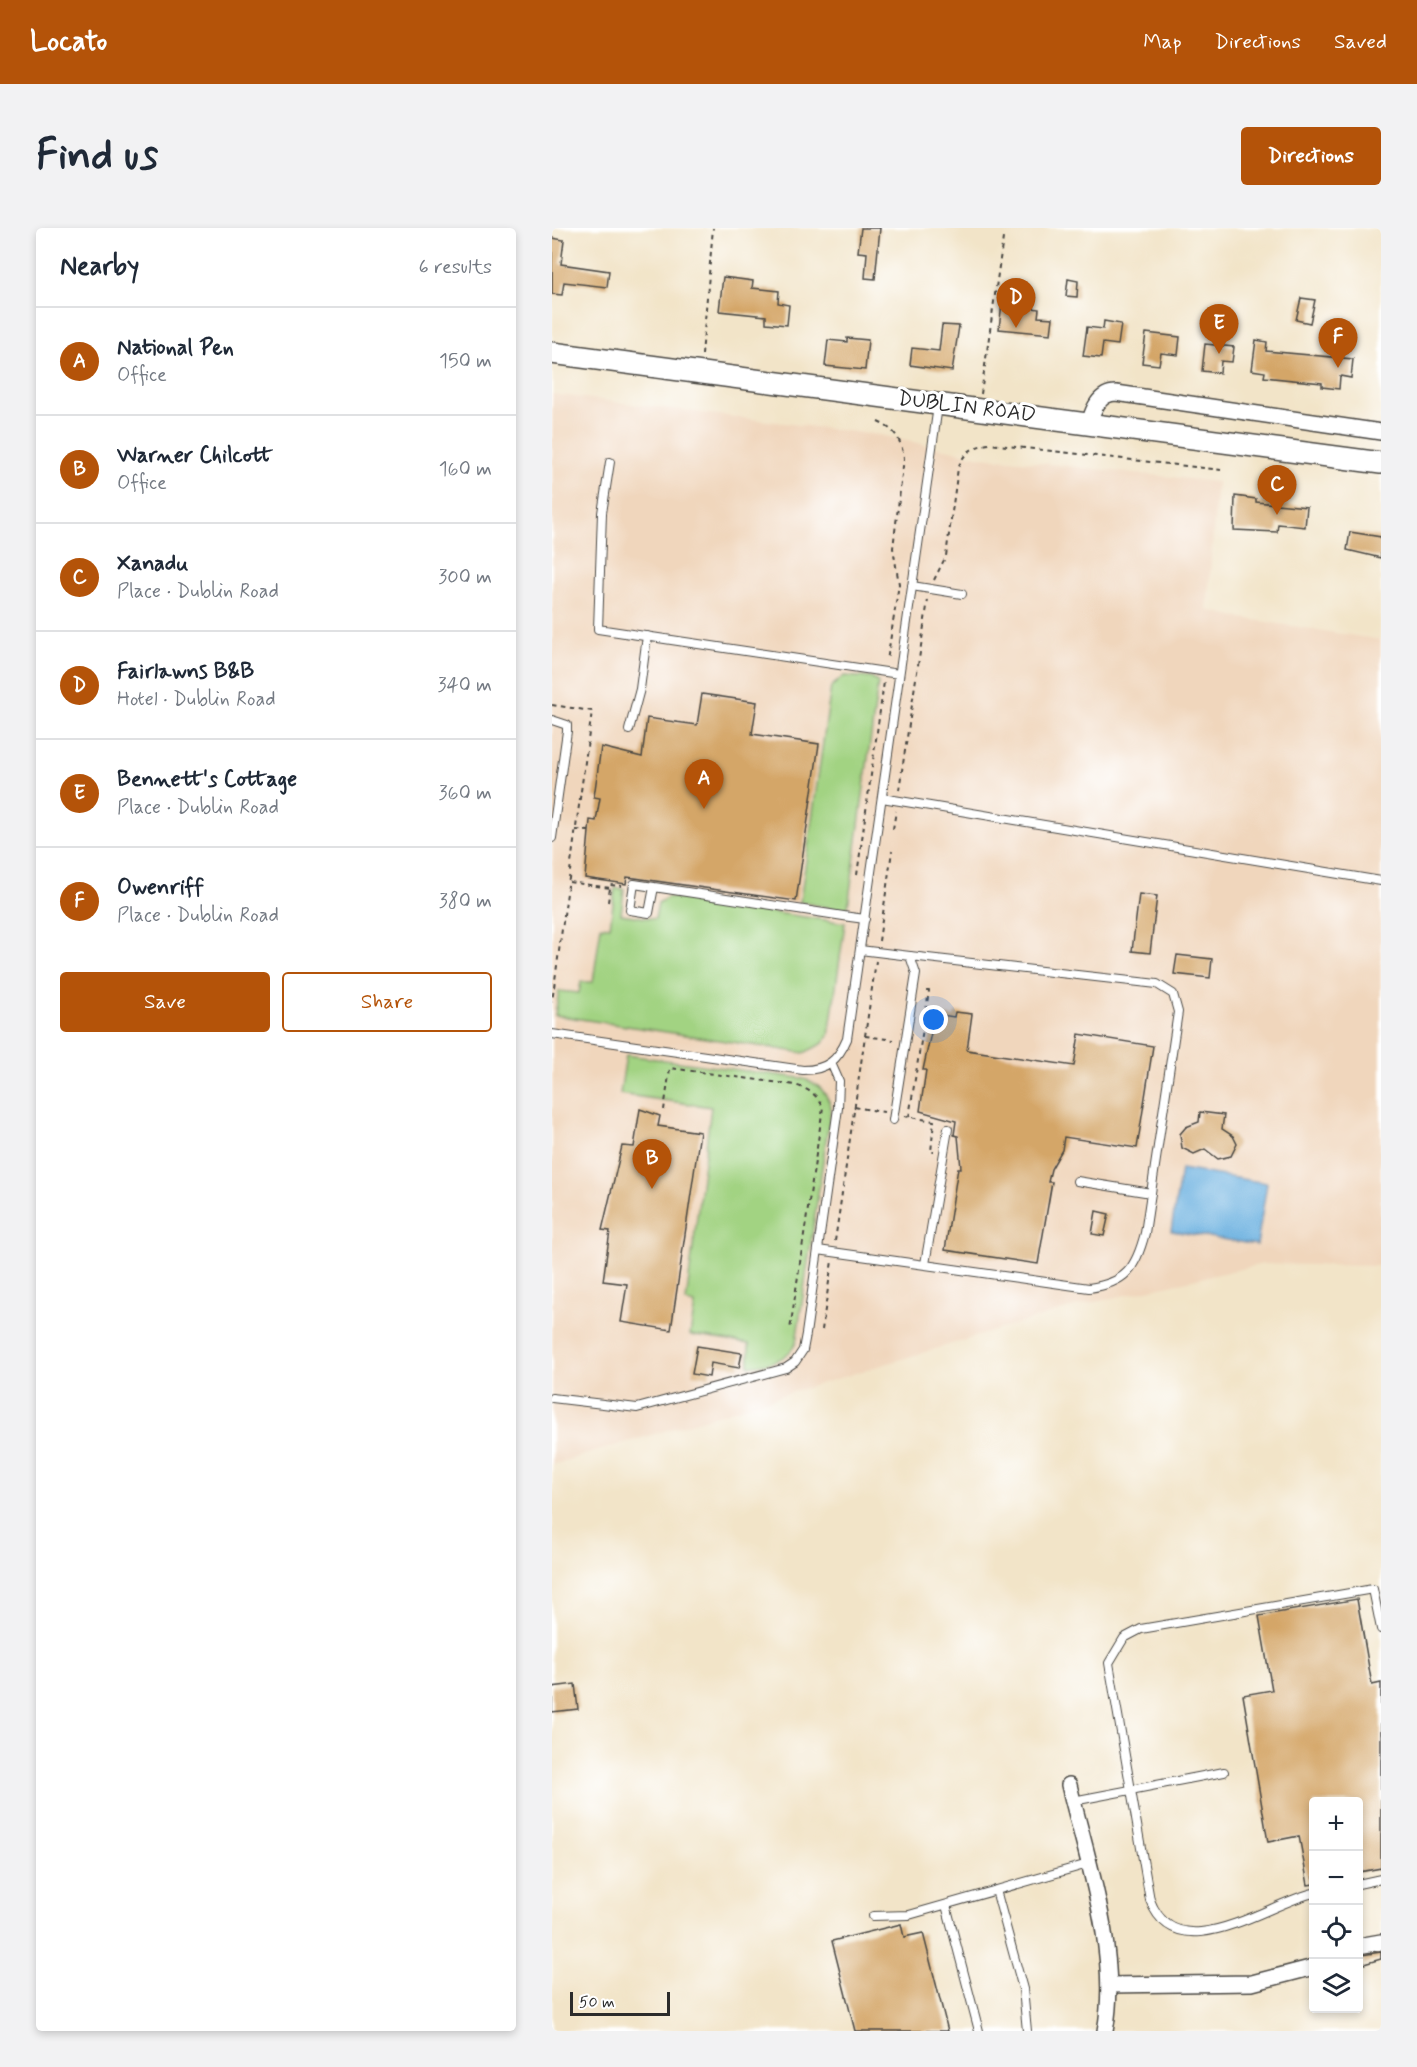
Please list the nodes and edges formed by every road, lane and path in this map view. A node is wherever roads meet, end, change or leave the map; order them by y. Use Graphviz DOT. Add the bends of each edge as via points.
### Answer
graph roads {
  1 [pos="713,228"];
  2 [pos="1003,238"];
  3 [pos="552,353"];
  4 [pos="700,372"];
  5 [pos="939,403"];
  6 [pos="979,408"];
  7 [pos="878,422"];
  8 [pos="1089,423"];
  9 [pos="1381,432"];
  10 [pos="610,462"];
  11 [pos="1381,463"];
  12 [pos="1221,470"];
  13 [pos="912,586"];
  14 [pos="930,589"];
  15 [pos="962,594"];
  16 [pos="647,636"];
  17 [pos="886,672"];
  18 [pos="899,674"];
  19 [pos="552,705"];
  20 [pos="552,720"];
  21 [pos="629,730"];
  22 [pos="882,798"];
  23 [pos="898,800"];
  24 [pos="893,828"];
  25 [pos="576,830"];
  26 [pos="589,831"];
  27 [pos="552,838"];
  28 [pos="892,851"];
  29 [pos="857,875"];
  30 [pos="1381,881"];
  31 [pos="568,882"];
  32 [pos="654,887"];
  33 [pos="610,888"];
  34 [pos="633,888"];
  35 [pos="608,902"];
  36 [pos="865,919"];
  37 [pos="860,950"];
  38 [pos="878,952"];
  39 [pos="910,956"];
  40 [pos="913,990"];
  41 [pos="552,1002"];
  42 [pos="552,1034"];
  43 [pos="865,1036"];
  44 [pos="904,1042"];
  45 [pos="920,1044"];
  46 [pos="831,1064"];
  47 [pos="854,1107"];
  48 [pos="664,1110"];
  49 [pos="894,1117"];
  50 [pos="909,1117"];
  51 [pos="948,1129"];
  52 [pos="944,1154"];
  53 [pos="1077,1181"];
  54 [pos="1151,1194"];
  55 [pos="818,1250"];
  56 [pos="833,1252"];
  57 [pos="925,1264"];
  58 [pos="822,1329"];
  59 [pos="790,1330"];
  60 [pos="552,1398"];
  61 [pos="1381,1629"];
  62 [pos="1224,1772"];
  63 [pos="1069,1785"];
  64 [pos="1129,1789"];
  65 [pos="1073,1801"];
  66 [pos="1088,1864"];
  67 [pos="1381,1879"];
  68 [pos="1363,1883"];
  69 [pos="996,1890"];
  70 [pos="1309,1895"];
  71 [pos="946,1905"];
  72 [pos="873,1916"];
  73 [pos="1381,1942"];
  74 [pos="1363,1945"];
  75 [pos="1309,1968"];
  76 [pos="1109,1984"];
  77 [pos="979,2031"];
  78 [pos="1028,2031"];
  79 [pos="1105,2031"];
  1 -- 4 [label="path"];
  2 -- 6 [label="path"];
  3 -- 4 [label="main road, DUBLIN ROAD"];
  4 -- 5 [label="main road, DUBLIN ROAD"];
  5 -- 6 [label="main road, DUBLIN ROAD"];
  5 -- 13 [label="lane"];
  6 -- 8 [label="main road, DUBLIN ROAD"];
  7 -- 17 [label="path" via="896,434 904,458 893,548 899,584"];
  8 -- 9 [label="street" via="1097,402 1116,393"];
  8 -- 11 [label="main road, DUBLIN ROAD"];
  10 -- 16 [label="lane" via="602,513 598,629"];
  12 -- 14 [label="path" via="990,444 975,446 961,459 958,468 946,556"];
  13 -- 14 [label="lane"];
  13 -- 18 [label="lane"];
  14 -- 15 [label="lane"];
  14 -- 23 [label="path"];
  16 -- 17 [label="lane"];
  16 -- 21 [label="lane" via="640,689"];
  17 -- 18 [label="lane"];
  17 -- 29 [label="path"];
  18 -- 22 [label="lane"];
  19 -- 25 [label="path" via="592,711"];
  20 -- 27 [label="lane" via="562,721 567,731"];
  22 -- 23 [label="lane"];
  22 -- 36 [label="lane"];
  23 -- 24 [label="path"];
  23 -- 30 [label="lane"];
  25 -- 26 [label="path"];
  25 -- 31 [label="path"];
  28 -- 38 [label="path"];
  31 -- 33 [label="path"];
  31 -- 41 [label="path"];
  32 -- 34 [label="lane" via="634,884"];
  32 -- 34 [label="lane" via="649,913 630,910"];
  32 -- 36 [label="lane"];
  33 -- 34 [label="path"];
  33 -- 35 [label="path"];
  36 -- 37 [label="lane"];
  37 -- 38 [label="lane"];
  37 -- 46 [label="lane" via="847,1039 841,1054"];
  38 -- 39 [label="lane"];
  38 -- 43 [label="path"];
  39 -- 40 [label="lane" via="916,974"];
  39 -- 54 [label="lane" via="1157,984 1173,994 1178,1012"];
  40 -- 44 [label="lane"];
  40 -- 45 [label="path" via="929,991"];
  42 -- 46 [label="lane" via="803,1070 819,1070"];
  43 -- 44 [label="path"];
  43 -- 47 [label="path"];
  44 -- 45 [label="path"];
  44 -- 49 [label="lane"];
  45 -- 50 [label="path"];
  46 -- 55 [label="lane" via="839,1081 838,1108"];
  47 -- 49 [label="path"];
  47 -- 56 [label="path"];
  48 -- 59 [label="path" via="670,1068 795,1085 813,1092 819,1100 823,1107"];
  49 -- 50 [label="path"];
  50 -- 52 [label="path" via="934,1121 931,1152"];
  51 -- 52 [label="lane"];
  52 -- 57 [label="lane"];
  53 -- 54 [label="lane"];
  54 -- 57 [label="lane" via="1139,1257 1113,1283 1089,1288"];
  55 -- 56 [label="lane"];
  55 -- 60 [label="lane" via="802,1350 786,1368 637,1408"];
  56 -- 57 [label="lane"];
  56 -- 58 [label="path"];
  61 -- 64 [label="lane" via="1373,1589 1131,1633 1118,1644 1109,1663"];
  62 -- 64 [label="lane"];
  63 -- 65 [label="street"];
  64 -- 65 [label="lane"];
  64 -- 70 [label="lane" via="1150,1900 1160,1919 1170,1926 1195,1932 1238,1925"];
  65 -- 66 [label="street"];
  66 -- 69 [label="lane"];
  66 -- 76 [label="street"];
  67 -- 68 [label="lane"];
  69 -- 71 [label="lane"];
  69 -- 78 [label="lane" via="1023,1989"];
  71 -- 72 [label="lane" via="909,1914"];
  71 -- 77 [label="lane"];
  73 -- 74 [label="street"];
  75 -- 76 [label="street" via="1252,1983"];
  76 -- 79 [label="street"];
}
